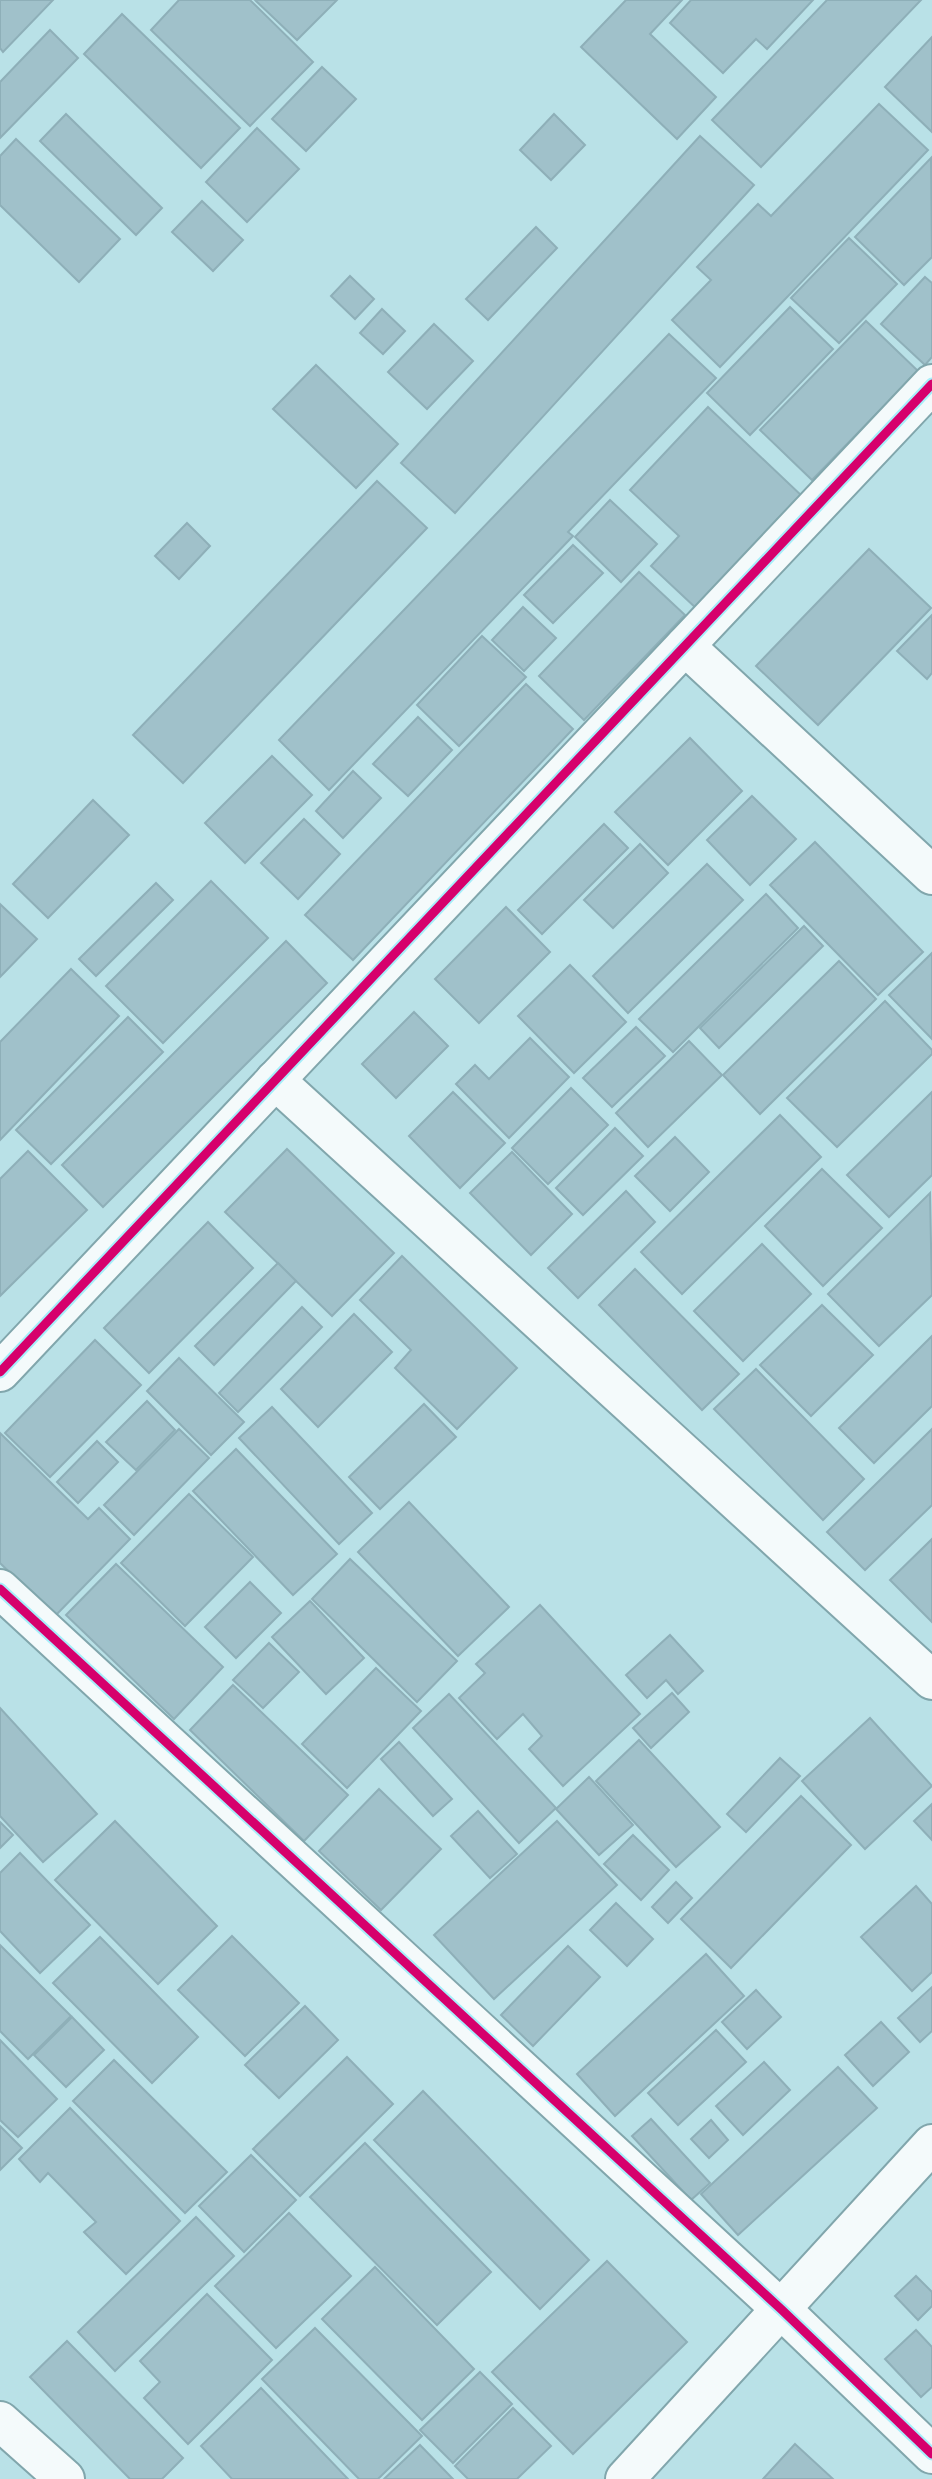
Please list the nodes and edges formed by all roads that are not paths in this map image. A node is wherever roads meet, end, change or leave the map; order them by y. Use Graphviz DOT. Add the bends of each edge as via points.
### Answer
graph roads {
  1 [pos="932,384"];
  2 [pos="685,646"];
  3 [pos="932,874"];
  4 [pos="275,1080"];
  5 [pos="0,1372"];
  6 [pos="0,1589"];
  7 [pos="932,1680"];
  8 [pos="932,2144"];
  9 [pos="782,2310"];
  10 [pos="0,2421"];
  11 [pos="932,2454"];
  12 [pos="65,2479"];
  13 [pos="625,2479"];
  1 -- 2 [label="street"];
  2 -- 3 [label="street"];
  2 -- 4 [label="street"];
  4 -- 5 [label="street"];
  4 -- 7 [label="street"];
  6 -- 9 [label="street"];
  8 -- 9 [label="street"];
  9 -- 11 [label="street"];
  9 -- 13 [label="street"];
  10 -- 12 [label="street"];
}
